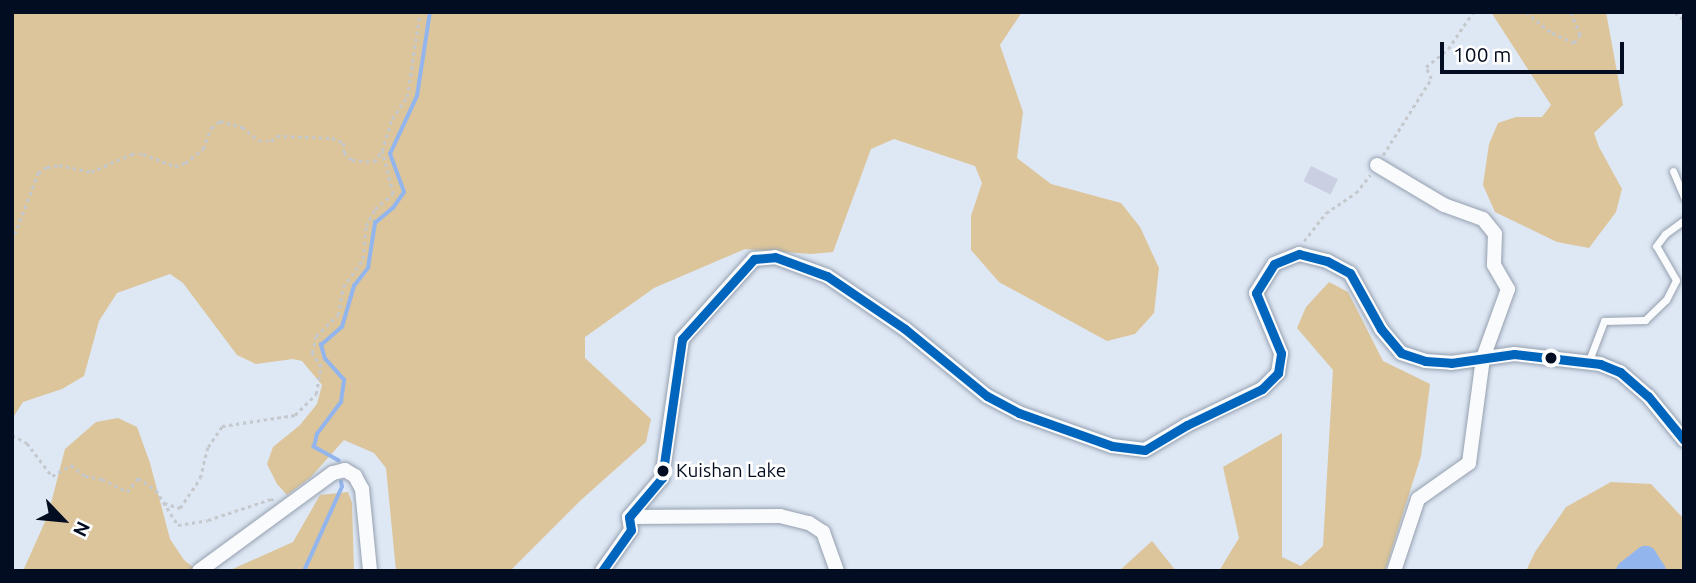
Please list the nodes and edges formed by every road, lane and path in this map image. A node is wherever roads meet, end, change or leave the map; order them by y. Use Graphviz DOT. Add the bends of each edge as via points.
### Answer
graph roads {
  1 [pos="420,12"];
  2 [pos="1473,12"];
  3 [pos="1525,12"];
  4 [pos="1570,12"];
  5 [pos="1675,12"];
  6 [pos="1684,20"];
  7 [pos="382,151"];
  8 [pos="1377,165"];
  9 [pos="1673,171"];
  10 [pos="1684,197"];
  11 [pos="1684,220"];
  12 [pos="12,241"];
  13 [pos="1299,254"];
  14 [pos="1483,358"];
  15 [pos="1587,364"];
  16 [pos="12,435"];
  17 [pos="1684,440"];
  18 [pos="164,503"];
  19 [pos="288,506"];
  20 [pos="629,517"];
  21 [pos="199,571"];
  22 [pos="370,571"];
  23 [pos="602,571"];
  24 [pos="837,571"];
  25 [pos="1394,571"];
  1 -- 7 [label="path" via="407,97 392,119"];
  2 -- 8 [label="path" via="1448,49 1426,67 1431,79"];
  3 -- 4 [label="path" via="1574,43 1580,35"];
  5 -- 6 [label="path"];
  7 -- 12 [label="path" via="374,162 352,160 344,152 344,143 332,138 277,136 259,141 242,127 220,121 211,128 203,149 174,166 143,153 90,172 47,167 38,173"];
  7 -- 18 [label="path" via="393,194 375,209 366,226 363,259 343,287 338,315 316,336 312,353 321,367 316,394 295,415 222,426 208,447 200,478 180,508"];
  8 -- 13 [label="path" via="1356,193 1308,232"];
  8 -- 14 [label="street" via="1444,205 1483,219 1495,234 1494,265 1508,289"];
  9 -- 10 [label="lane"];
  11 -- 15 [label="lane" via="1656,246 1676,280 1666,300 1645,320 1604,321"];
  13 -- 14 [label="street" via="1327,261 1350,274 1381,329 1401,353 1451,363"];
  13 -- 20 [label="street" via="1274,264 1256,293 1281,353 1278,373 1262,389 1145,450 1112,446 1019,412 987,396 905,329 827,276 775,257 754,258 681,339 662,478"];
  14 -- 15 [label="street" via="1514,354"];
  14 -- 25 [label="street" via="1469,463 1418,499"];
  15 -- 17 [label="street" via="1620,372 1648,396"];
  16 -- 18 [label="path" via="27,443 52,476 71,465 85,476 102,478 127,492 138,478 156,490"];
  18 -- 19 [label="path" via="178,525 271,499"];
  19 -- 21 [label="street"];
  19 -- 22 [label="street" via="333,473 345,470 355,476 362,489"];
  20 -- 23 [label="street" via="631,530"];
  20 -- 24 [label="street" via="789,518 809,523 823,533"];
}
